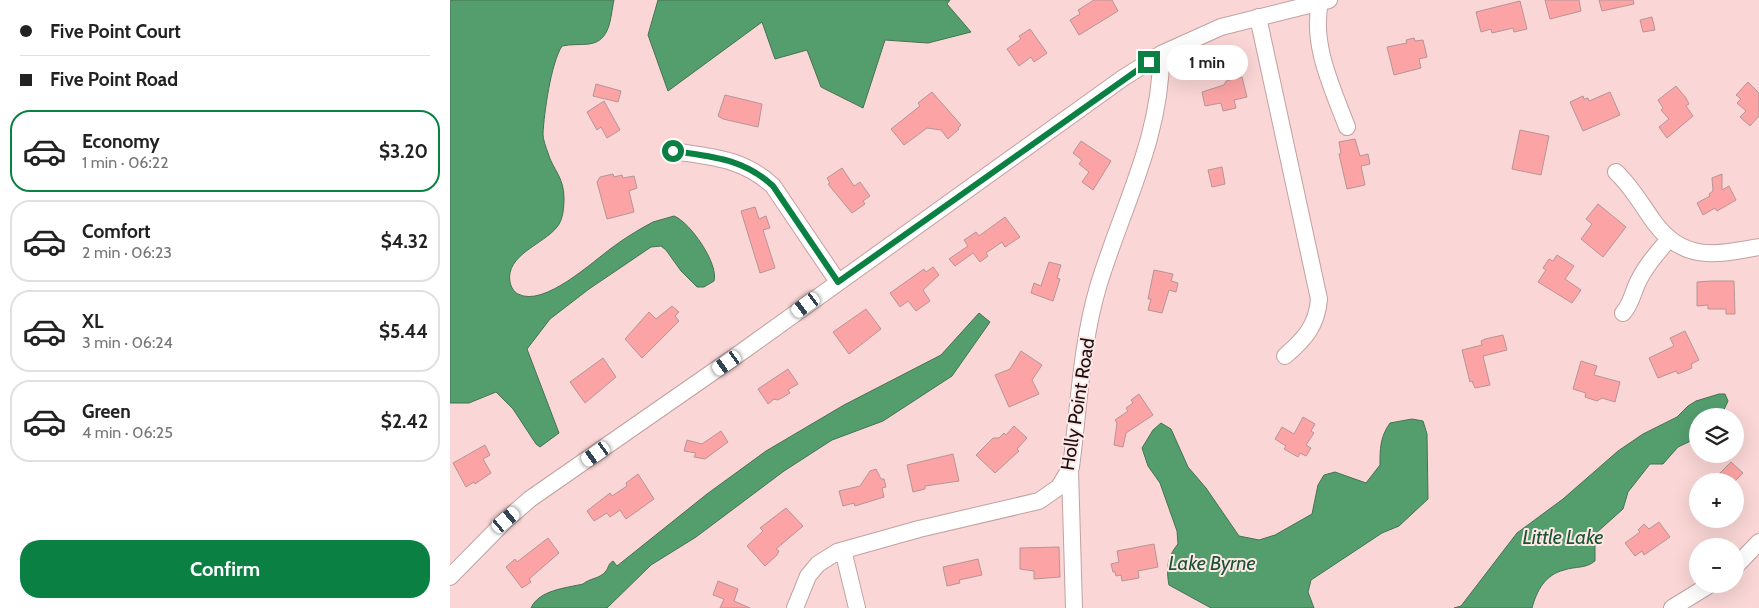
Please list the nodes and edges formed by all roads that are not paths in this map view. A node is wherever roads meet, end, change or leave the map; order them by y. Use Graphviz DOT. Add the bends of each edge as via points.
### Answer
graph roads {
  1 [pos="1324,1"];
  2 [pos="1258,17"];
  3 [pos="1161,54"];
  4 [pos="1347,127"];
  5 [pos="673,151"];
  6 [pos="1616,172"];
  7 [pos="1669,239"];
  8 [pos="1759,247"];
  9 [pos="838,282"];
  10 [pos="1623,313"];
  11 [pos="1286,356"];
  12 [pos="1070,470"];
  13 [pos="1759,542"];
  14 [pos="843,550"];
  15 [pos="1744,558"];
  16 [pos="450,560"];
  17 [pos="467,560"];
  18 [pos="450,577"];
  19 [pos="1696,593"];
  20 [pos="795,608"];
  21 [pos="857,608"];
  22 [pos="1074,608"];
  23 [pos="1672,608"];
  1 -- 2 [label="street"];
  1 -- 4 [label="street" via="1317,24 1319,47"];
  2 -- 3 [label="street" via="1214,30"];
  2 -- 11 [label="street" via="1319,299 1315,322 1309,333"];
  3 -- 9 [label="street"];
  3 -- 12 [label="street, Holly Point Road" via="1159,102 1154,125 1116,232 1089,326"];
  5 -- 9 [label="street" via="734,161 762,175 773,186"];
  6 -- 7 [label="street" via="1637,194"];
  7 -- 8 [label="street" via="1684,248 1705,254"];
  7 -- 10 [label="street" via="1644,271 1630,305"];
  9 -- 17 [label="street" via="530,499"];
  12 -- 14 [label="street, Holly Point Road" via="1059,487 1039,501"];
  12 -- 22 [label="street"];
  13 -- 15 [label="street"];
  14 -- 20 [label="street, Holly Point Road" via="818,564 808,576"];
  14 -- 21 [label="street"];
  16 -- 17 [label="street"];
  17 -- 18 [label="street"];
  19 -- 23 [label="street"];
}
